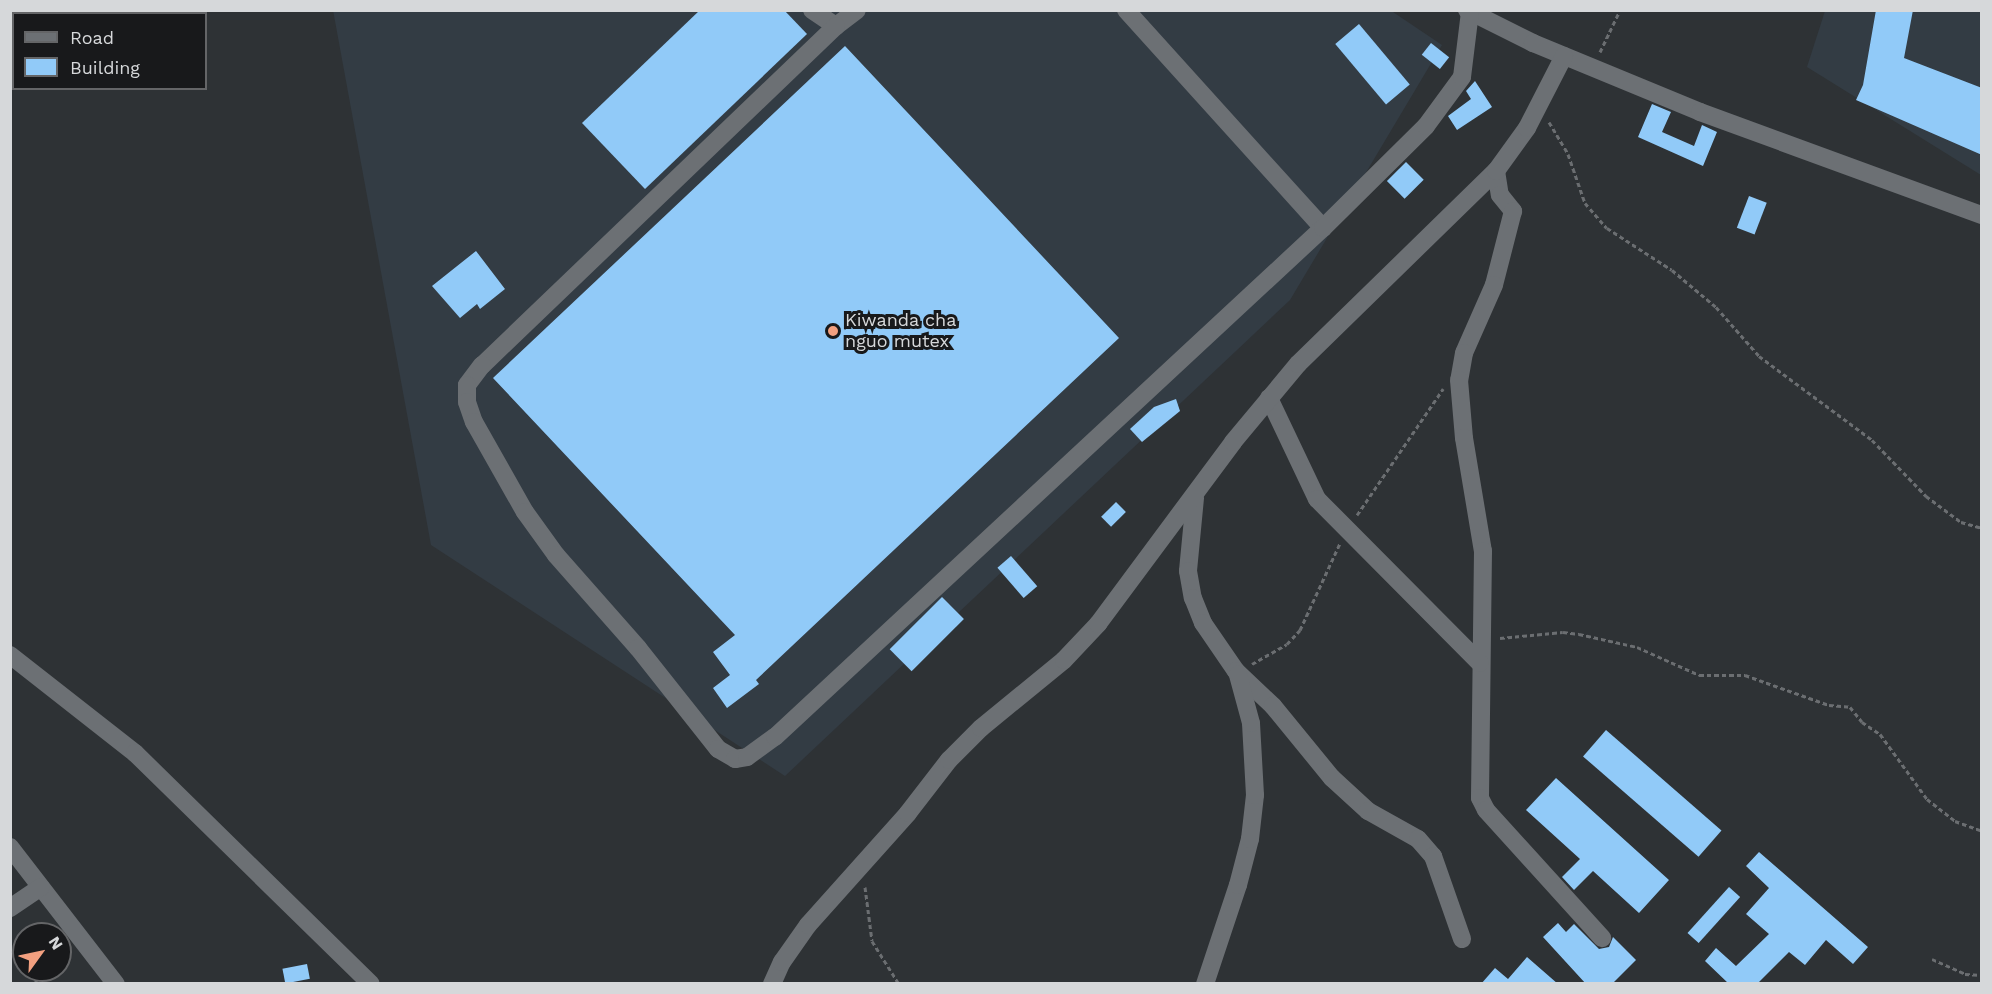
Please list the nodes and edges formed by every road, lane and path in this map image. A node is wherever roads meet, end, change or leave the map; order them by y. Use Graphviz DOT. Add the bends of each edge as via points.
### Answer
graph roads {
  1 [pos="812,10"];
  2 [pos="857,10"];
  3 [pos="1126,10"];
  4 [pos="1620,10"];
  5 [pos="1469,11"];
  6 [pos="836,26"];
  7 [pos="1564,56"];
  8 [pos="1592,67"];
  9 [pos="1539,105"];
  10 [pos="1496,171"];
  11 [pos="1982,214"];
  12 [pos="1323,228"];
  13 [pos="1460,365"];
  14 [pos="1269,398"];
  15 [pos="1196,496"];
  16 [pos="1982,528"];
  17 [pos="1346,530"];
  18 [pos="1480,641"];
  19 [pos="10,655"];
  20 [pos="1480,663"];
  21 [pos="1236,671"];
  22 [pos="1982,831"];
  23 [pos="10,847"];
  24 [pos="869,859"];
  25 [pos="42,887"];
  26 [pos="10,908"];
  27 [pos="1602,938"];
  28 [pos="1462,939"];
  29 [pos="1932,959"];
  30 [pos="1982,975"];
  31 [pos="116,984"];
  32 [pos="370,984"];
  33 [pos="772,984"];
  34 [pos="899,984"];
  35 [pos="1204,984"];
  1 -- 6 [label="street"];
  2 -- 6 [label="street"];
  3 -- 12 [label="street"];
  4 -- 8 [label="path"];
  5 -- 7 [label="street"];
  5 -- 12 [label="street" via="1462,77 1454,93"];
  6 -- 12 [label="street" via="482,365 467,385 466,402 474,422 525,512 556,555 727,757 747,757 775,737"];
  7 -- 8 [label="street"];
  7 -- 9 [label="street"];
  8 -- 11 [label="street" via="1700,112"];
  9 -- 10 [label="street"];
  9 -- 16 [label="path" via="1568,154 1585,203 1601,222 1672,270 1716,307 1760,356 1872,440 1926,496 1961,522"];
  10 -- 13 [label="street" via="1500,195 1513,210 1488,304"];
  10 -- 14 [label="street" via="1461,209 1350,309"];
  13 -- 17 [label="path"];
  13 -- 18 [label="street" via="1460,413 1483,551"];
  14 -- 15 [label="street"];
  14 -- 17 [label="street" via="1306,481"];
  15 -- 21 [label="street" via="1188,571 1193,598 1203,623"];
  15 -- 24 [label="street" via="1098,624 1064,660 981,728 949,760"];
  17 -- 20 [label="street"];
  17 -- 21 [label="path" via="1300,630 1269,656"];
  18 -- 20 [label="street"];
  18 -- 22 [label="path" via="1563,632 1579,634 1637,647 1699,675 1745,675 1829,705 1850,707 1862,722 1880,734 1927,799 1955,821"];
  19 -- 32 [label="street" via="135,753"];
  20 -- 27 [label="street" via="1480,798 1486,810"];
  21 -- 28 [label="street" via="1273,706 1332,778 1368,811 1418,839 1433,856"];
  21 -- 35 [label="street" via="1251,723 1255,795 1250,838 1238,885"];
  23 -- 25 [label="street"];
  24 -- 33 [label="street" via="808,925"];
  24 -- 34 [label="path" via="864,896 867,922 884,965"];
  25 -- 26 [label="street"];
  25 -- 31 [label="street"];
  29 -- 30 [label="path" via="1965,974"];
}
